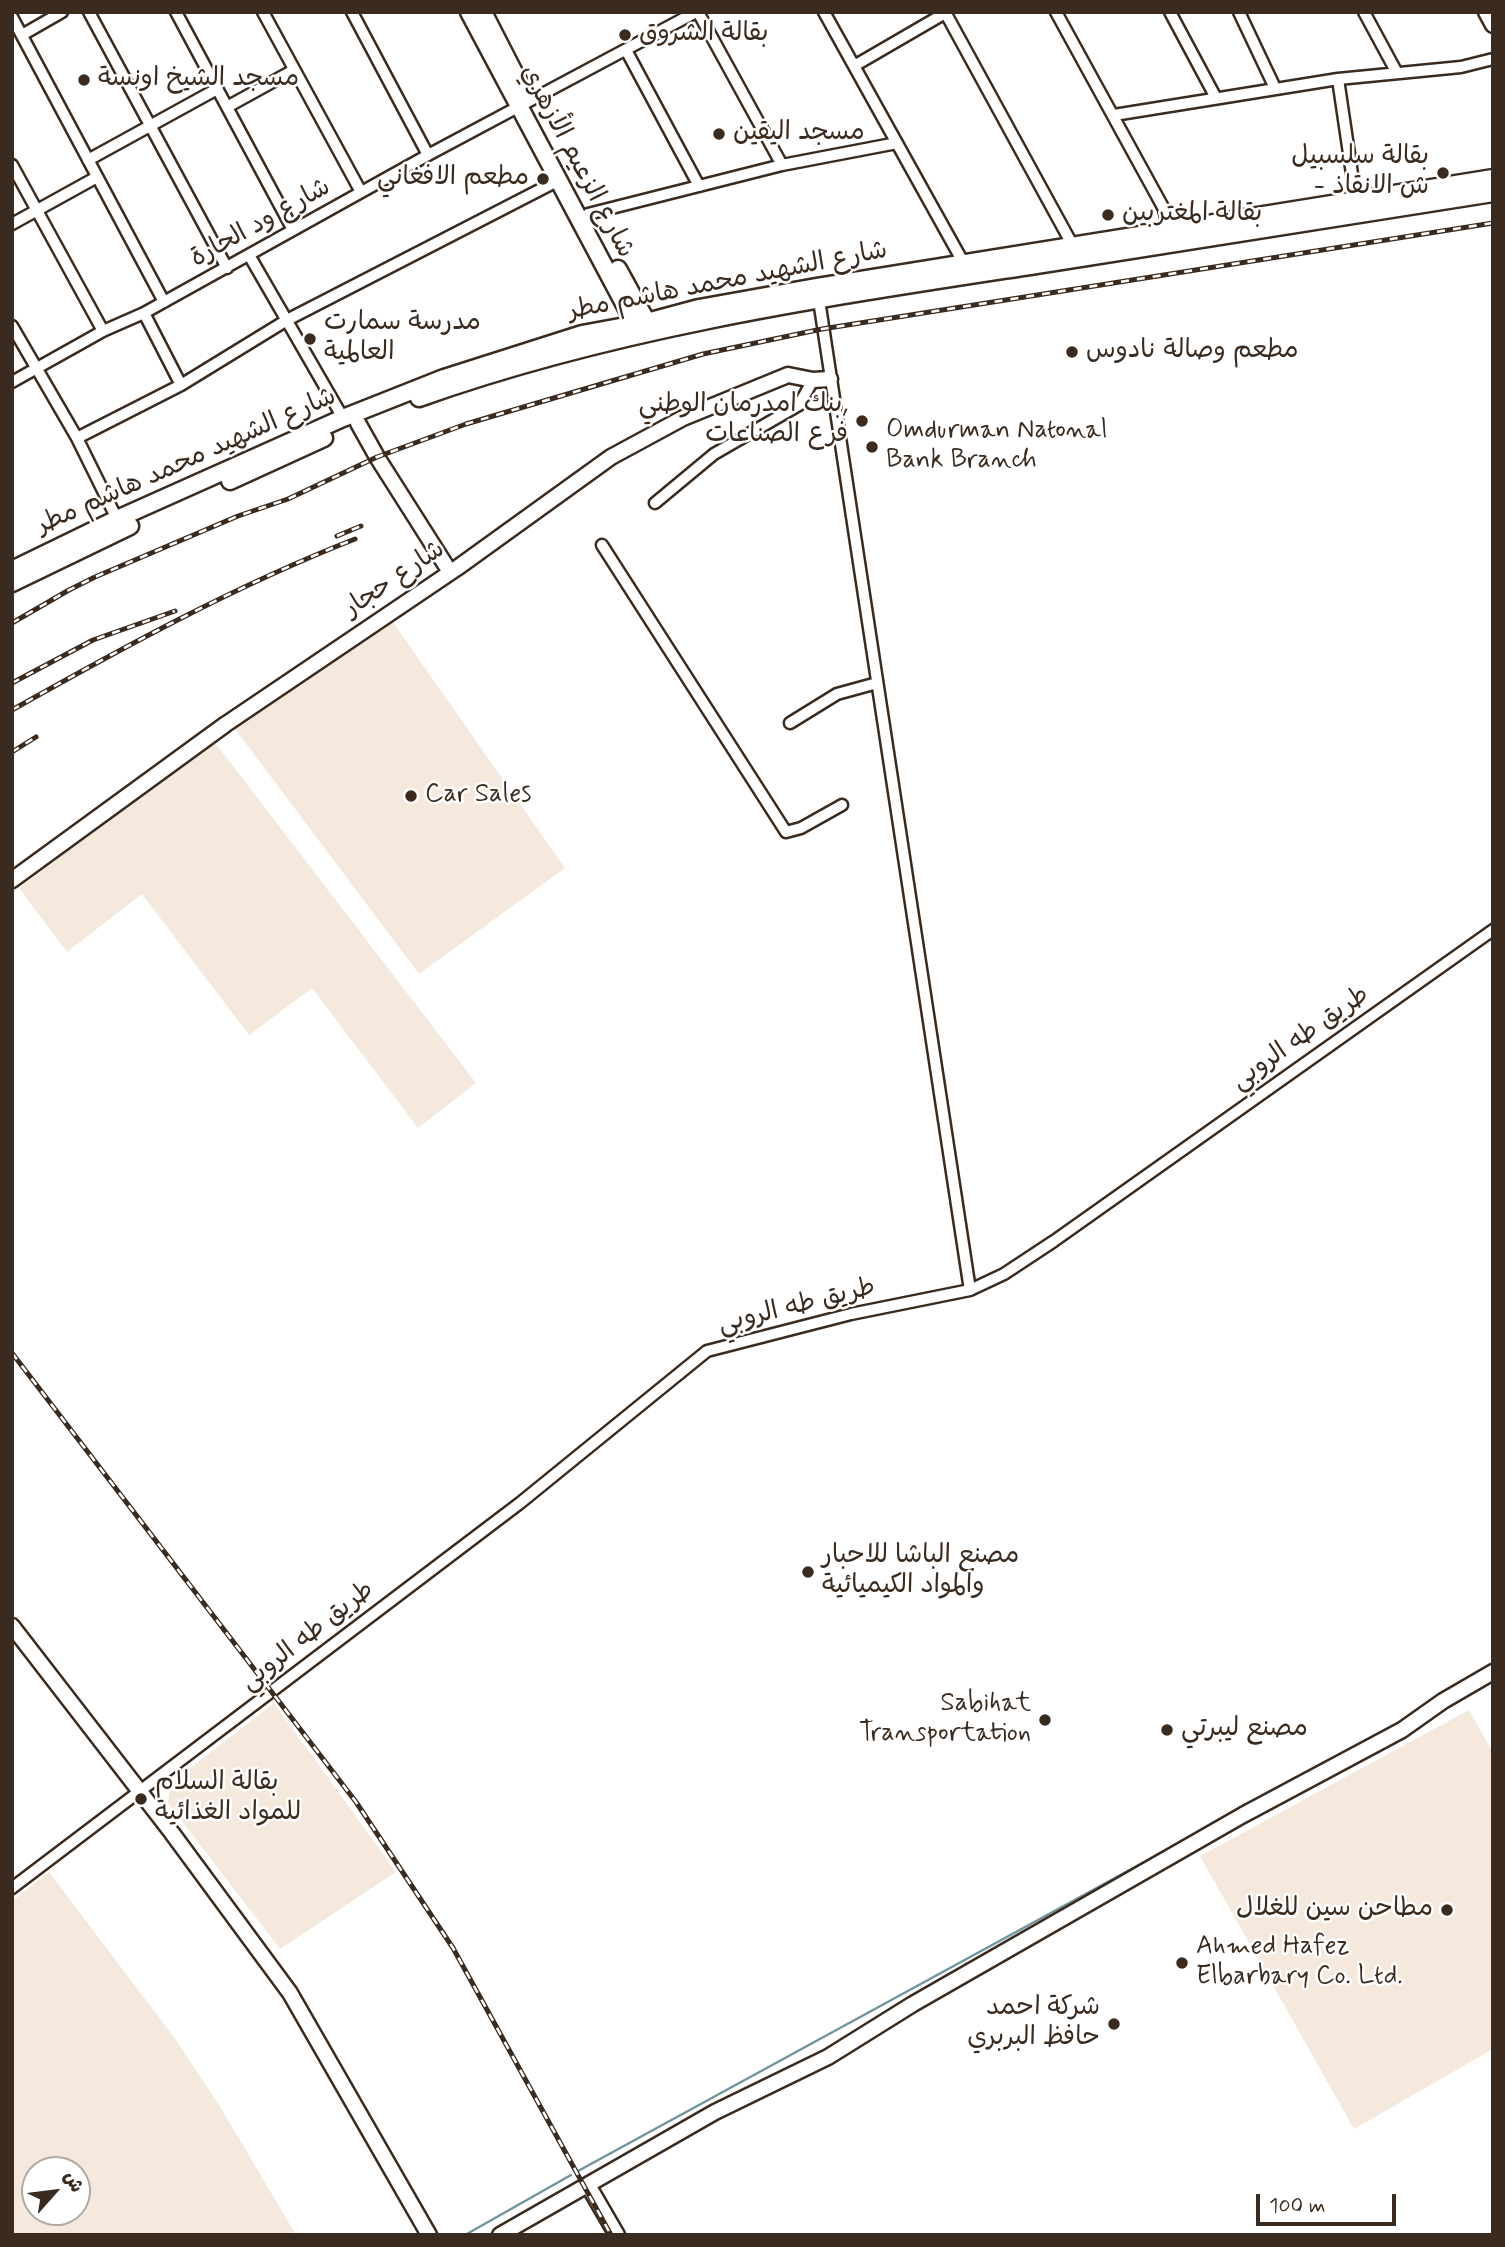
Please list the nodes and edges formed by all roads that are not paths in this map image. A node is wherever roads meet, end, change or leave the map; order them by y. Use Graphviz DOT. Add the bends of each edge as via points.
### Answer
graph roads {
  1 [pos="62,12"];
  2 [pos="89,12"];
  3 [pos="176,12"];
  4 [pos="263,12"];
  5 [pos="352,12"];
  6 [pos="469,12"];
  7 [pos="483,12"];
  8 [pos="697,12"];
  9 [pos="824,12"];
  10 [pos="946,12"];
  11 [pos="1056,12"];
  12 [pos="1170,12"];
  13 [pos="1239,12"];
  14 [pos="1364,12"];
  15 [pos="1486,12"];
  16 [pos="12,17"];
  17 [pos="1493,25"];
  18 [pos="22,34"];
  19 [pos="626,50"];
  20 [pos="1493,59"];
  21 [pos="854,66"];
  22 [pos="294,70"];
  23 [pos="1397,73"];
  24 [pos="1338,79"];
  25 [pos="217,89"];
  26 [pos="1275,89"];
  27 [pos="1216,98"];
  28 [pos="524,104"];
  29 [pos="227,107"];
  30 [pos="1114,115"];
  31 [pos="150,126"];
  32 [pos="897,143"];
  33 [pos="428,155"];
  34 [pos="88,159"];
  35 [pos="12,165"];
  36 [pos="782,165"];
  37 [pos="97,177"];
  38 [pos="559,180"];
  39 [pos="699,186"];
  40 [pos="1489,186"];
  41 [pos="361,192"];
  42 [pos="1356,201"];
  43 [pos="37,210"];
  44 [pos="588,214"];
  45 [pos="12,224"];
  46 [pos="293,230"];
  47 [pos="1169,231"];
  48 [pos="1073,246"];
  49 [pos="249,256"];
  50 [pos="963,262"];
  51 [pos="227,268"];
  52 [pos="818,300"];
  53 [pos="164,302"];
  54 [pos="144,313"];
  55 [pos="287,320"];
  56 [pos="12,326"];
  57 [pos="642,329"];
  58 [pos="103,331"];
  59 [pos="36,369"];
  60 [pos="830,379"];
  61 [pos="813,380"];
  62 [pos="12,382"];
  63 [pos="181,385"];
  64 [pos="351,420"];
  65 [pos="77,438"];
  66 [pos="655,503"];
  67 [pos="117,519"];
  68 [pos="601,545"];
  69 [pos="12,570"];
  70 [pos="450,572"];
  71 [pos="12,583"];
  72 [pos="877,683"];
  73 [pos="790,723"];
  74 [pos="842,805"];
  75 [pos="12,880"];
  76 [pos="1493,930"];
  77 [pos="970,1290"];
  78 [pos="12,1626"];
  79 [pos="1493,1672"];
  80 [pos="140,1792"];
  81 [pos="12,1888"];
  82 [pos="588,2185"];
  83 [pos="429,2235"];
  84 [pos="500,2235"];
  85 [pos="617,2235"];
  1 -- 18 [label="street"];
  2 -- 31 [label="street"];
  3 -- 25 [label="street"];
  4 -- 22 [label="street"];
  5 -- 33 [label="street"];
  6 -- 28 [label="main road, شارع الزعيم الأزهري"];
  7 -- 28 [label="main road, شارع الزعيم الأزهري"];
  8 -- 19 [label="street, شارع ود الحارة"];
  8 -- 36 [label="street"];
  9 -- 21 [label="street"];
  10 -- 21 [label="street"];
  10 -- 48 [label="street"];
  11 -- 30 [label="street"];
  12 -- 27 [label="street"];
  13 -- 26 [label="street"];
  14 -- 23 [label="street"];
  15 -- 17 [label="street"];
  16 -- 18 [label="street"];
  18 -- 34 [label="street"];
  19 -- 28 [label="street, شارع ود الحارة"];
  19 -- 39 [label="street"];
  20 -- 23 [label="street"];
  21 -- 32 [label="street"];
  22 -- 29 [label="street"];
  22 -- 41 [label="street"];
  23 -- 24 [label="street"];
  24 -- 26 [label="street"];
  24 -- 42 [label="street"];
  25 -- 29 [label="street"];
  25 -- 31 [label="street"];
  26 -- 27 [label="street"];
  27 -- 30 [label="street"];
  28 -- 33 [label="street, شارع ود الحارة"];
  28 -- 38 [label="main road, شارع الزعيم الأزهري"];
  28 -- 44 [label="main road, شارع الزعيم الأزهري"];
  29 -- 46 [label="street"];
  30 -- 47 [label="street" via="1164,209"];
  31 -- 34 [label="street"];
  31 -- 51 [label="street"];
  32 -- 36 [label="street"];
  32 -- 50 [label="street"];
  33 -- 41 [label="street, شارع ود الحارة"];
  34 -- 37 [label="street"];
  35 -- 43 [label="street"];
  36 -- 39 [label="street"];
  37 -- 43 [label="street"];
  37 -- 53 [label="street"];
  38 -- 55 [label="street"];
  38 -- 57 [label="main road, شارع الزعيم الأزهري"];
  39 -- 44 [label="street"];
  40 -- 42 [label="main road, شارع الشهيد محمد هاشم مطر"];
  40 -- 52 [label="main road, شارع الشهيد محمد هاشم مطر"];
  41 -- 46 [label="street, شارع ود الحارة"];
  42 -- 47 [label="main road, شارع الشهيد محمد هاشم مطر"];
  43 -- 45 [label="street"];
  43 -- 58 [label="street"];
  44 -- 57 [label="main road, شارع الزعيم الأزهري"];
  46 -- 49 [label="street, شارع ود الحارة"];
  47 -- 48 [label="main road, شارع الشهيد محمد هاشم مطر"];
  48 -- 50 [label="main road, شارع الشهيد محمد هاشم مطر"];
  49 -- 51 [label="street, شارع ود الحارة"];
  49 -- 55 [label="street"];
  50 -- 57 [label="main road, شارع الشهيد محمد هاشم مطر" via="699,308"];
  51 -- 53 [label="street, شارع ود الحارة"];
  52 -- 57 [label="main road, شارع الشهيد محمد هاشم مطر"];
  52 -- 60 [label="street"];
  53 -- 54 [label="street, شارع ود الحارة"];
  54 -- 58 [label="street, شارع ود الحارة"];
  54 -- 63 [label="street"];
  55 -- 63 [label="street"];
  55 -- 64 [label="street"];
  56 -- 59 [label="street"];
  57 -- 64 [label="main road, شارع الشهيد محمد هاشم مطر" via="582,334 496,360 444,377"];
  58 -- 59 [label="street, شارع ود الحارة"];
  59 -- 62 [label="street, شارع ود الحارة"];
  59 -- 65 [label="street"];
  60 -- 61 [label="street, شارع حجار"];
  60 -- 72 [label="street"];
  61 -- 66 [label="street" via="799,405 714,454"];
  61 -- 70 [label="street, شارع حجار" via="788,375 683,418 611,457"];
  63 -- 65 [label="street"];
  64 -- 67 [label="main road, شارع الشهيد محمد هاشم مطر"];
  64 -- 70 [label="street"];
  64 -- 71 [label="main road, شارع الشهيد محمد هاشم مطر"];
  65 -- 67 [label="street"];
  67 -- 69 [label="main road, شارع الشهيد محمد هاشم مطر"];
  68 -- 74 [label="street" via="786,832"];
  70 -- 75 [label="street, شارع حجار" via="226,724"];
  72 -- 73 [label="street" via="837,694"];
  72 -- 77 [label="street"];
  76 -- 77 [label="street, طريق طه الروبي" via="1054,1241"];
  77 -- 80 [label="street, طريق طه الروبي" via="851,1314 707,1352 520,1503"];
  78 -- 80 [label="street"];
  79 -- 82 [label="street" via="1402,1730 1243,1815 828,2057 703,2119"];
  80 -- 81 [label="street, طريق طه الروبي"];
  80 -- 83 [label="street" via="305,2016"];
  82 -- 84 [label="street"];
  82 -- 85 [label="street"];
}
